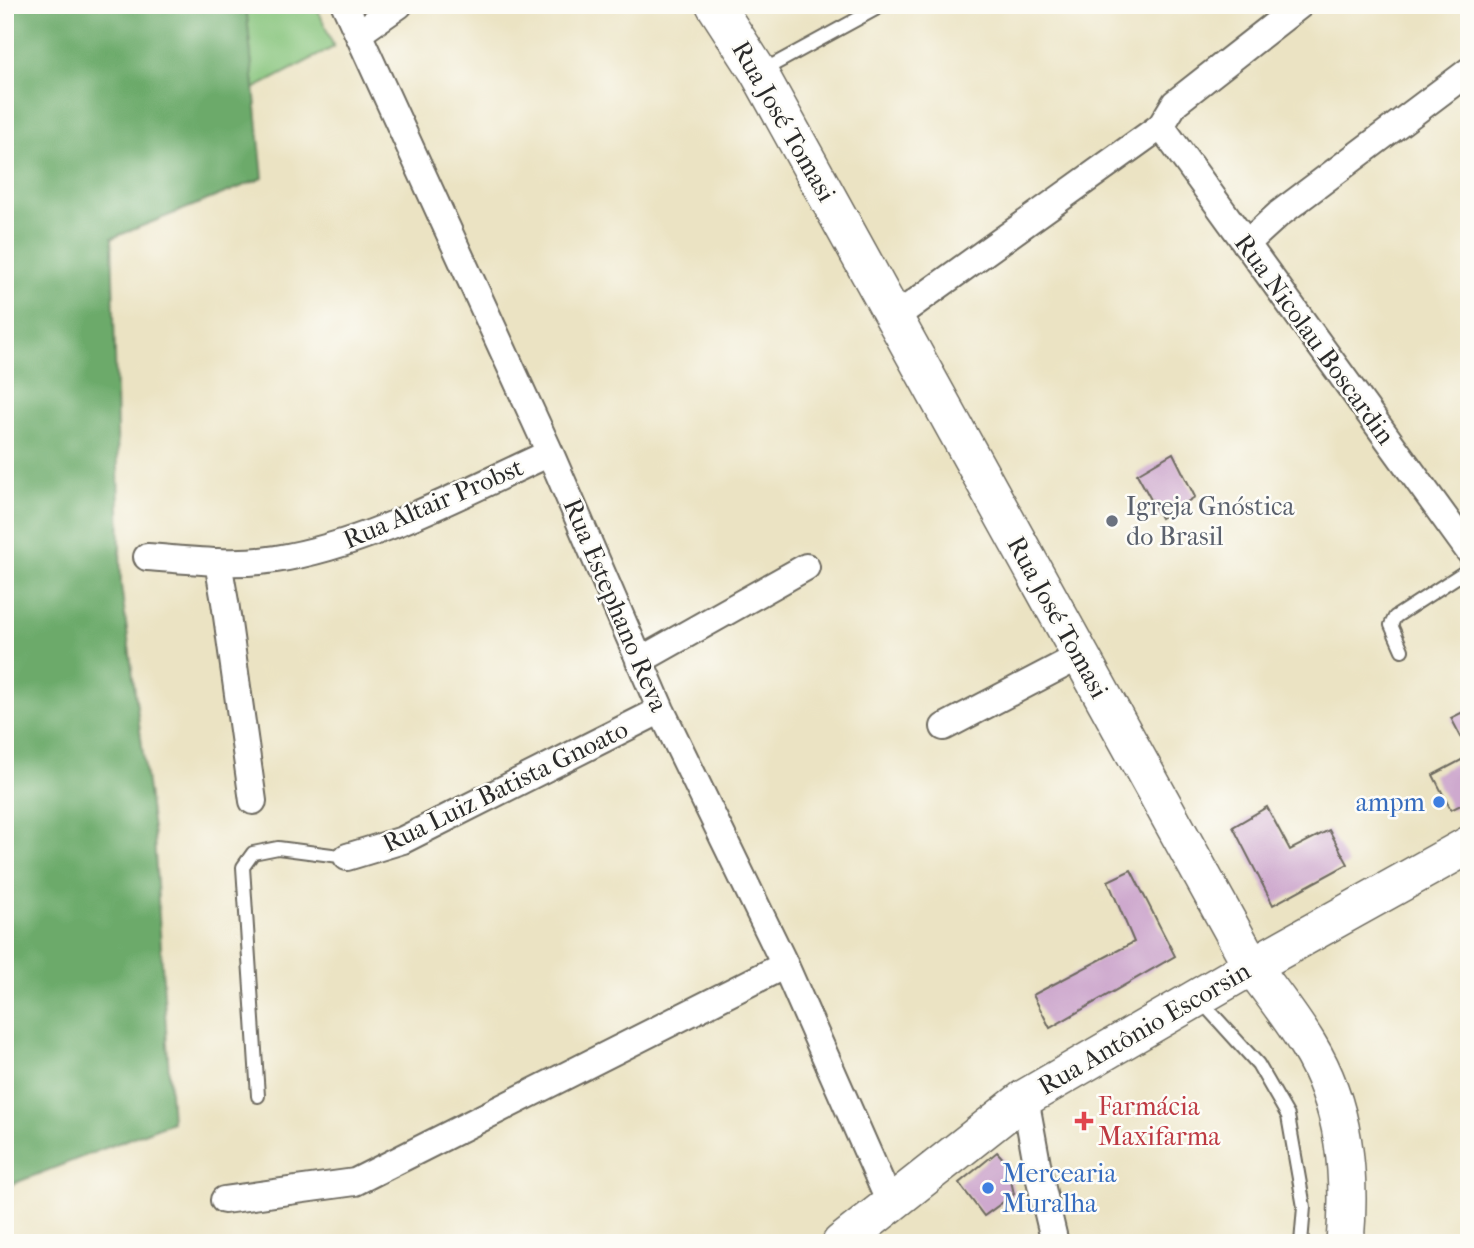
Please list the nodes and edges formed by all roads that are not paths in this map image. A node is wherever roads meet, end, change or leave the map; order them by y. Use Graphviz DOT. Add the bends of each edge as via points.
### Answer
graph roads {
  1 [pos="345,5"];
  2 [pos="399,5"];
  3 [pos="715,5"];
  4 [pos="883,5"];
  5 [pos="1287,9"];
  6 [pos="359,33"];
  7 [pos="1469,71"];
  8 [pos="759,73"];
  9 [pos="1161,127"];
  10 [pos="1246,244"];
  11 [pos="895,317"];
  12 [pos="550,453"];
  13 [pos="1469,551"];
  14 [pos="147,557"];
  15 [pos="218,562"];
  16 [pos="806,568"];
  17 [pos="1469,569"];
  18 [pos="1402,650"];
  19 [pos="1080,656"];
  20 [pos="639,662"];
  21 [pos="661,710"];
  22 [pos="944,727"];
  23 [pos="253,801"];
  24 [pos="1469,845"];
  25 [pos="347,857"];
  26 [pos="785,965"];
  27 [pos="1252,966"];
  28 [pos="1198,997"];
  29 [pos="258,1097"];
  30 [pos="1025,1098"];
  31 [pos="224,1200"];
  32 [pos="890,1203"];
  33 [pos="841,1243"];
  34 [pos="1055,1243"];
  35 [pos="1301,1243"];
  36 [pos="1345,1243"];
  1 -- 6 [label="street, Rua Estephano Reva"];
  2 -- 6 [label="street"];
  3 -- 8 [label="street, Rua José Tomasi"];
  4 -- 8 [label="lane"];
  5 -- 9 [label="street" via="1175,103"];
  6 -- 12 [label="street, Rua Estephano Reva"];
  7 -- 10 [label="street"];
  8 -- 11 [label="street, Rua José Tomasi"];
  9 -- 10 [label="street, Rua Nicolau Boscardin"];
  9 -- 11 [label="street"];
  10 -- 13 [label="street, Rua Nicolau Boscardin"];
  11 -- 19 [label="street, Rua José Tomasi"];
  12 -- 15 [label="street, Rua Altair Probst" via="362,537 276,559"];
  12 -- 20 [label="street, Rua Estephano Reva"];
  14 -- 15 [label="street, Rua Altair Probst"];
  15 -- 23 [label="street"];
  16 -- 20 [label="street"];
  17 -- 18 [label="lane" via="1395,617 1391,625"];
  19 -- 22 [label="street"];
  19 -- 27 [label="street, Rua José Tomasi"];
  20 -- 21 [label="street, Rua Estephano Reva"];
  21 -- 25 [label="street, Rua Luiz Batista Gnoato" via="402,840"];
  21 -- 26 [label="street, Rua Estephano Reva"];
  24 -- 27 [label="street, Rua Antônio Escorsin"];
  25 -- 29 [label="lane" via="278,848 253,853 243,867"];
  26 -- 31 [label="street" via="355,1182"];
  26 -- 32 [label="street, Rua Estephano Reva"];
  27 -- 28 [label="street, Rua Antônio Escorsin"];
  27 -- 36 [label="street, Rua José Tomasi" via="1309,1046 1335,1101 1345,1147"];
  28 -- 30 [label="street, Rua Antônio Escorsin"];
  28 -- 35 [label="lane" via="1258,1063 1288,1116 1304,1207"];
  30 -- 32 [label="street, Rua Antônio Escorsin"];
  30 -- 34 [label="street"];
  32 -- 33 [label="street, Rua Antônio Escorsin"];
}
